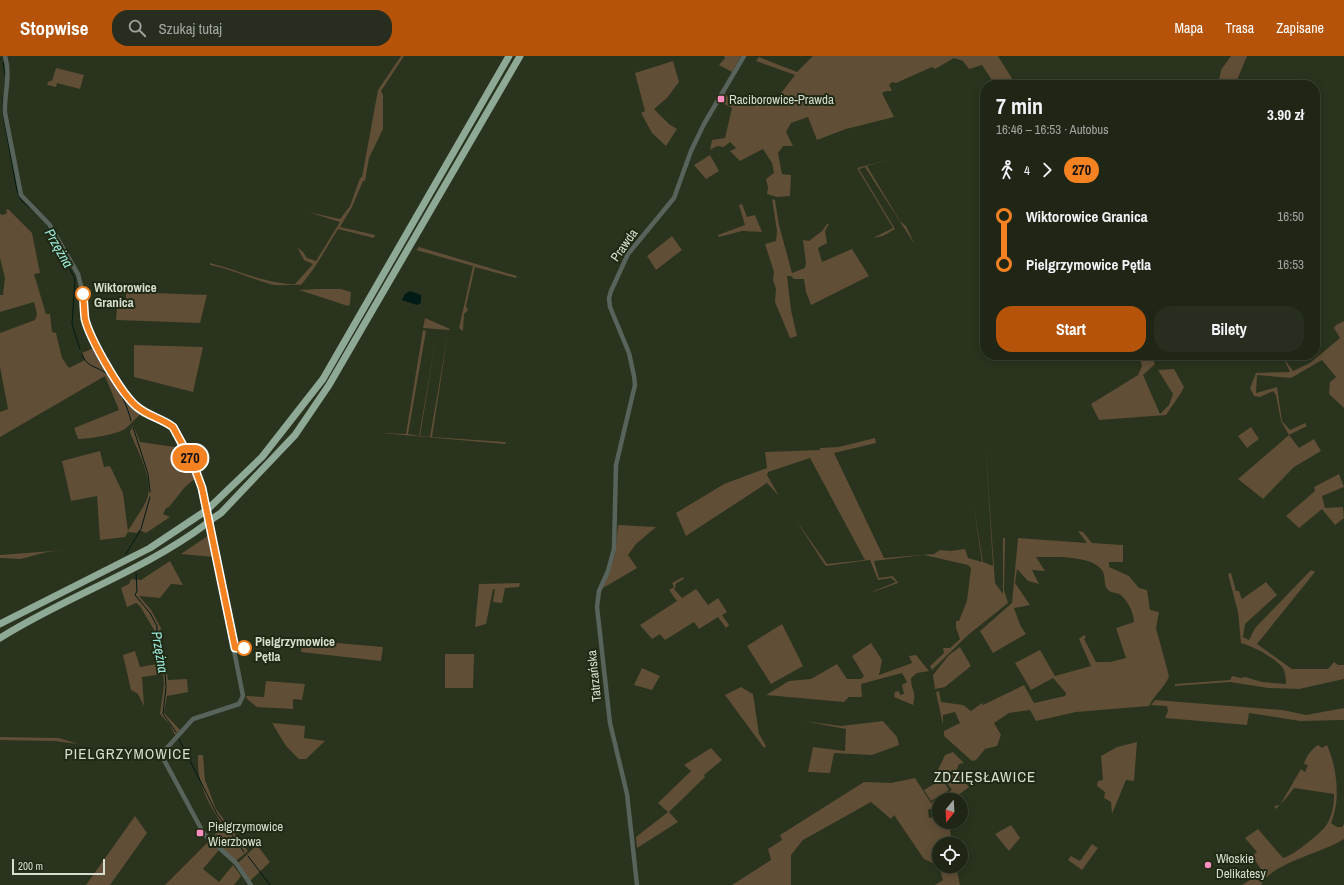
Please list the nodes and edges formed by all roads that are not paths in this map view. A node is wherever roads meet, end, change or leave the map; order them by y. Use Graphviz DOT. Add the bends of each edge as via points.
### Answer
graph roads {
  1 [pos="5,56"];
  2 [pos="509,56"];
  3 [pos="520,56"];
  4 [pos="744,56"];
  5 [pos="616,465"];
  6 [pos="0,624"];
  7 [pos="0,638"];
  8 [pos="251,885"];
  9 [pos="637,885"];
  1 -- 8 [label="street" via="8,72 5,113 22,195 49,224 78,274 85,318 92,338 105,361 135,405 148,415 173,427 194,466 202,488 243,696 239,704 193,719 164,750 163,758 204,834 236,863"];
  2 -- 6 [label="highway" via="323,379 262,457 207,510 150,548"];
  3 -- 7 [label="highway" via="329,385 295,435 221,513 188,537 152,559 43,613"];
  4 -- 5 [label="street, Prawda" via="704,124 674,198 628,254 611,291 610,307 629,353 634,376 634,390"];
  5 -- 9 [label="street, Tatrzańska" via="614,549 608,571 598,591 597,607 610,723 627,794"];
}
